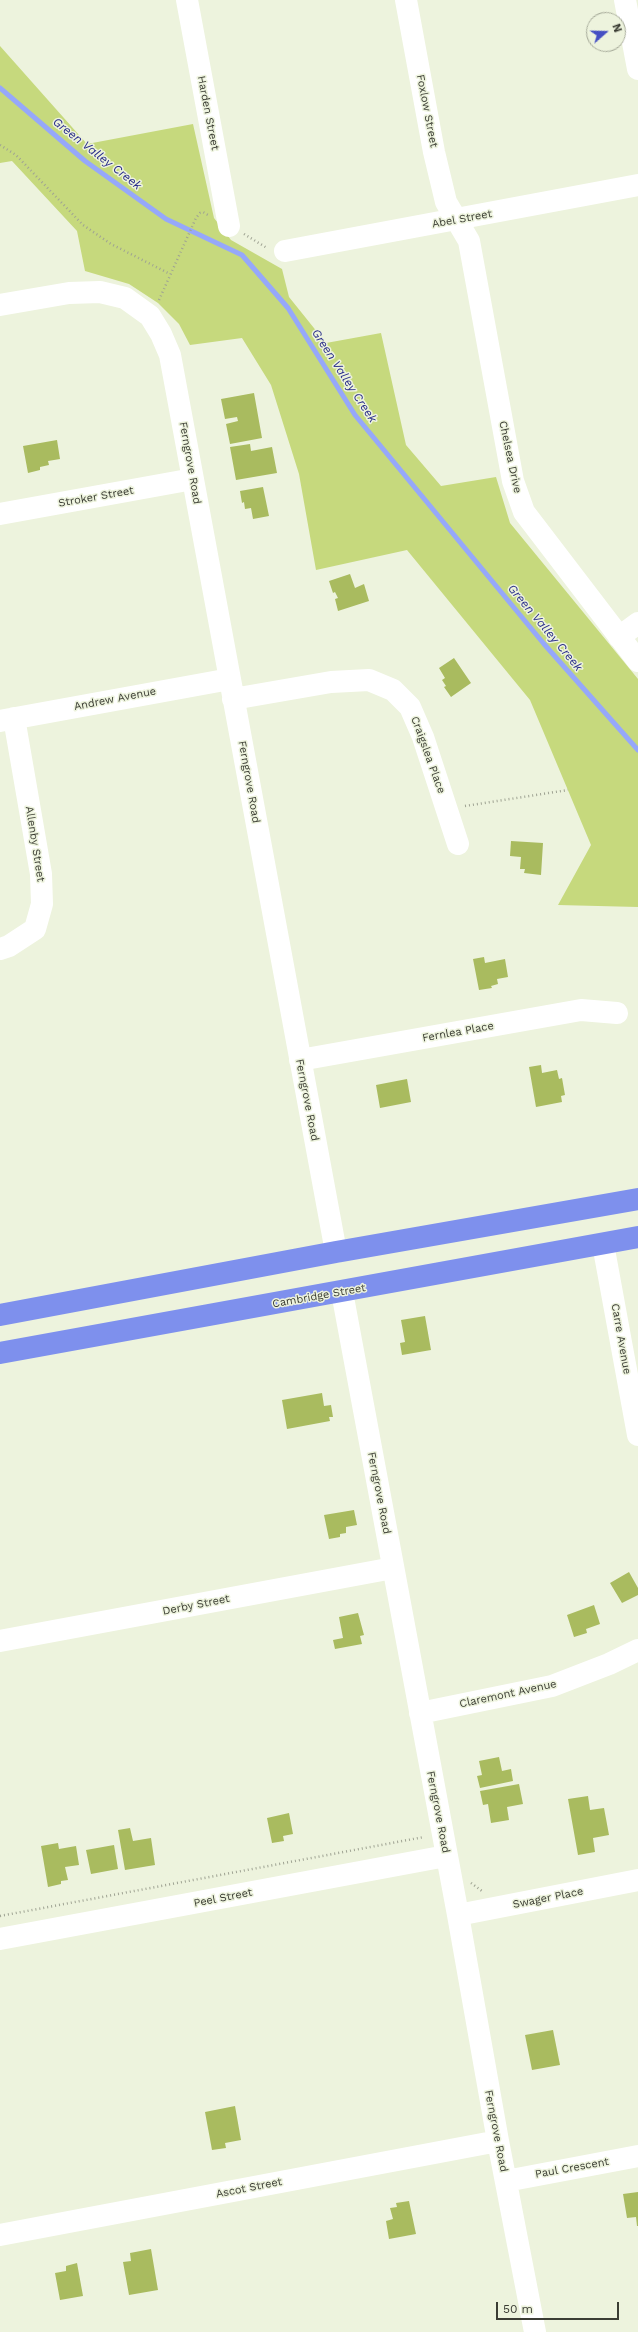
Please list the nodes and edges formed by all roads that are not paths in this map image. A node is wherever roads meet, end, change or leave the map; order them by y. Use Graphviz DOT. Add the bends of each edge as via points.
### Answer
graph roads {
  1 [pos="187,0"];
  2 [pos="406,0"];
  3 [pos="625,0"];
  4 [pos="638,69"];
  5 [pos="638,185"];
  6 [pos="458,220"];
  7 [pos="230,226"];
  8 [pos="285,251"];
  9 [pos="0,306"];
  10 [pos="193,479"];
  11 [pos="0,514"];
  12 [pos="638,623"];
  13 [pos="619,637"];
  14 [pos="638,661"];
  15 [pos="231,689"];
  16 [pos="7,719"];
  17 [pos="458,844"];
  18 [pos="0,949"];
  19 [pos="617,1013"];
  20 [pos="300,1060"];
  21 [pos="638,1199"];
  22 [pos="638,1237"];
  23 [pos="603,1244"];
  24 [pos="336,1252"];
  25 [pos="342,1292"];
  26 [pos="0,1315"];
  27 [pos="0,1353"];
  28 [pos="638,1435"];
  29 [pos="393,1568"];
  30 [pos="0,1641"];
  31 [pos="638,1650"];
  32 [pos="420,1713"];
  33 [pos="446,1856"];
  34 [pos="638,1880"];
  35 [pos="458,1915"];
  36 [pos="0,1939"];
  37 [pos="498,2141"];
  38 [pos="638,2156"];
  39 [pos="506,2181"];
  40 [pos="0,2235"];
  41 [pos="535,2332"];
  1 -- 7 [label="street, Harden Street"];
  2 -- 6 [label="street, Foxlow Street" via="434,152 446,202"];
  3 -- 4 [label="street"];
  5 -- 6 [label="street, Abel Street"];
  6 -- 8 [label="street, Abel Street"];
  6 -- 13 [label="street, Chelsea Drive" via="469,241 513,480 524,512"];
  9 -- 10 [label="street, Ferngrove Road" via="69,292 100,292 125,298 150,316 170,355"];
  10 -- 11 [label="street, Stroker Street"];
  10 -- 15 [label="street, Ferngrove Road"];
  12 -- 13 [label="street"];
  13 -- 14 [label="street, Chelsea Drive"];
  15 -- 16 [label="street, Andrew Avenue"];
  15 -- 17 [label="street, Craigslea Place" via="368,680 393,690 410,707 423,737"];
  15 -- 20 [label="street, Ferngrove Road"];
  16 -- 18 [label="street, Allenby Street" via="41,874 42,904 35,929"];
  19 -- 20 [label="street, Fernlea Place" via="581,1010"];
  20 -- 24 [label="street, Ferngrove Road"];
  21 -- 24 [label="highway"];
  22 -- 23 [label="highway, Cambridge Street"];
  23 -- 25 [label="highway, Cambridge Street"];
  23 -- 28 [label="street, Carre Avenue"];
  24 -- 26 [label="highway"];
  25 -- 27 [label="highway, Cambridge Street"];
  25 -- 29 [label="street, Ferngrove Road"];
  29 -- 30 [label="street, Derby Street"];
  29 -- 32 [label="street, Ferngrove Road"];
  31 -- 32 [label="street, Claremont Avenue" via="552,1686"];
  32 -- 33 [label="street, Ferngrove Road"];
  33 -- 35 [label="street, Ferngrove Road"];
  33 -- 36 [label="street, Peel Street"];
  34 -- 35 [label="street, Swager Place"];
  35 -- 37 [label="street, Ferngrove Road"];
  37 -- 39 [label="street, Ferngrove Road"];
  37 -- 40 [label="street, Ascot Street"];
  38 -- 39 [label="street, Paul Crescent"];
  39 -- 41 [label="street, Ferngrove Road"];
}
